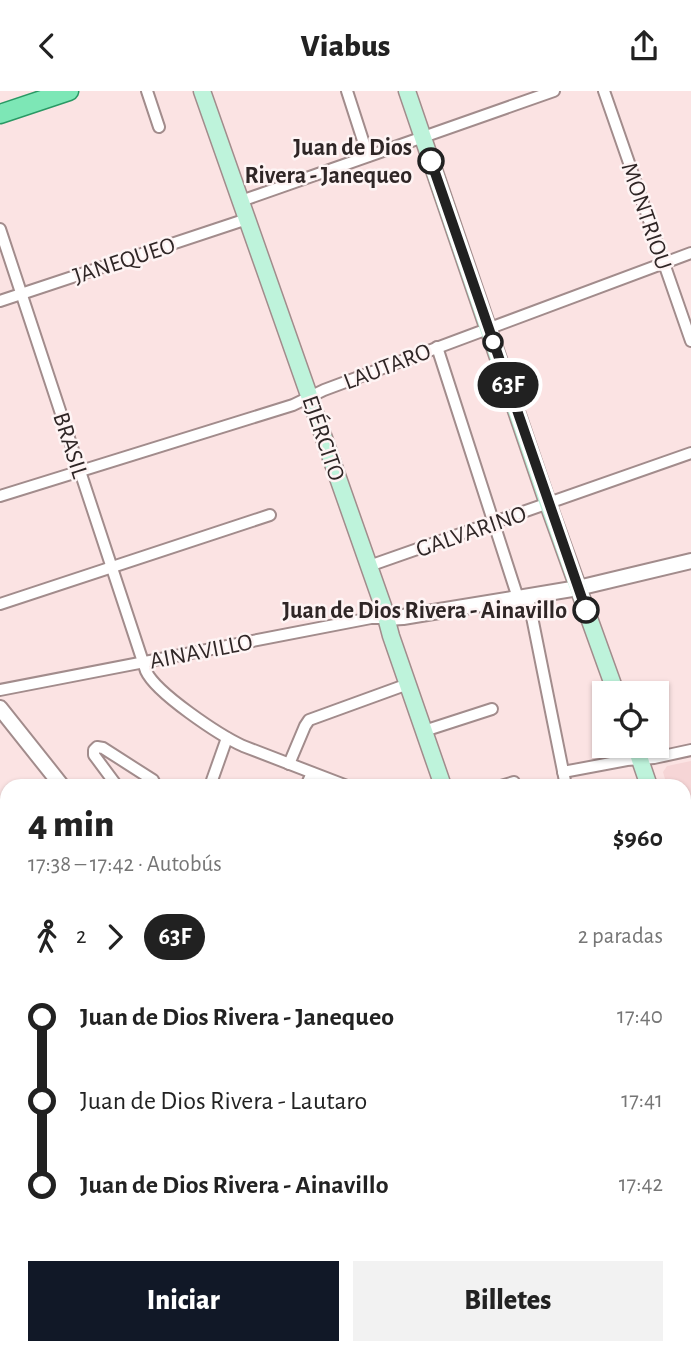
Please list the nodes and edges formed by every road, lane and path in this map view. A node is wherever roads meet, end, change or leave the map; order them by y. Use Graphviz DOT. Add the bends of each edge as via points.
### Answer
graph roads {
  1 [pos="69,91"];
  2 [pos="147,91"];
  3 [pos="202,91"];
  4 [pos="347,91"];
  5 [pos="407,91"];
  6 [pos="554,91"];
  7 [pos="604,91"];
  8 [pos="0,114"];
  9 [pos="159,127"];
  10 [pos="423,137"];
  11 [pos="368,156"];
  12 [pos="241,201"];
  13 [pos="247,219"];
  14 [pos="0,229"];
  15 [pos="691,253"];
  16 [pos="664,263"];
  17 [pos="22,294"];
  18 [pos="0,302"];
  19 [pos="488,327"];
  20 [pos="691,341"];
  21 [pos="437,347"];
  22 [pos="310,397"];
  23 [pos="691,453"];
  24 [pos="80,471"];
  25 [pos="0,496"];
  26 [pos="548,504"];
  27 [pos="270,515"];
  28 [pos="493,523"];
  29 [pos="690,563"];
  30 [pos="369,566"];
  31 [pos="112,569"];
  32 [pos="578,588"];
  33 [pos="523,598"];
  34 [pos="0,604"];
  35 [pos="386,618"];
  36 [pos="143,662"];
  37 [pos="612,681"];
  38 [pos="408,684"];
  39 [pos="0,689"];
  40 [pos="0,708"];
  41 [pos="492,709"];
  42 [pos="424,731"];
  43 [pos="227,738"];
  44 [pos="691,750"];
  45 [pos="669,755"];
  46 [pos="630,758"];
  47 [pos="639,758"];
  48 [pos="289,764"];
  49 [pos="312,772"];
  50 [pos="563,772"];
  51 [pos="56,779"];
  52 [pos="112,779"];
  53 [pos="151,779"];
  54 [pos="213,779"];
  55 [pos="309,779"];
  56 [pos="330,779"];
  57 [pos="441,779"];
  58 [pos="564,779"];
  59 [pos="647,779"];
  1 -- 8 [label="main road"];
  2 -- 9 [label="street"];
  3 -- 12 [label="main road, EJÉRCITO"];
  4 -- 11 [label="street"];
  5 -- 10 [label="main road"];
  6 -- 10 [label="street"];
  7 -- 16 [label="street, MONTRIOU"];
  10 -- 11 [label="street"];
  10 -- 19 [label="main road"];
  11 -- 12 [label="street"];
  12 -- 13 [label="main road, EJÉRCITO"];
  13 -- 17 [label="street, JANEQUEO"];
  13 -- 22 [label="main road, EJÉRCITO"];
  14 -- 17 [label="street, BRASIL"];
  15 -- 16 [label="street, LAUTARO"];
  16 -- 19 [label="street, LAUTARO"];
  16 -- 20 [label="street, MONTRIOU"];
  17 -- 18 [label="street, JANEQUEO"];
  17 -- 24 [label="street, BRASIL"];
  19 -- 21 [label="street, LAUTARO"];
  19 -- 26 [label="main road"];
  21 -- 22 [label="street, LAUTARO"];
  21 -- 28 [label="street"];
  22 -- 24 [label="street, LAUTARO"];
  22 -- 30 [label="main road, EJÉRCITO"];
  23 -- 26 [label="street, GALVARINO"];
  24 -- 25 [label="street, LAUTARO"];
  24 -- 31 [label="street, BRASIL"];
  26 -- 28 [label="street, GALVARINO"];
  26 -- 32 [label="main road"];
  27 -- 31 [label="street"];
  28 -- 30 [label="street, GALVARINO"];
  28 -- 33 [label="street"];
  29 -- 32 [label="street, AINAVILLO"];
  30 -- 35 [label="main road, EJÉRCITO"];
  31 -- 34 [label="street"];
  31 -- 36 [label="street, BRASIL"];
  32 -- 33 [label="street, AINAVILLO"];
  32 -- 37 [label="main road"];
  33 -- 35 [label="street, AINAVILLO"];
  33 -- 50 [label="street"];
  35 -- 36 [label="street, AINAVILLO"];
  35 -- 38 [label="main road, EJÉRCITO"];
  36 -- 39 [label="street, AINAVILLO"];
  36 -- 43 [label="street, BRASIL" via="153,683"];
  38 -- 42 [label="main road, EJÉRCITO"];
  38 -- 48 [label="street" via="309,720"];
  40 -- 51 [label="street"];
  41 -- 42 [label="street"];
  42 -- 57 [label="main road, EJÉRCITO"];
  43 -- 48 [label="street, BRASIL"];
  43 -- 54 [label="street"];
  44 -- 45 [label="street"];
  46 -- 50 [label="street"];
  47 -- 59 [label="main road"];
  48 -- 49 [label="street, BRASIL"];
  49 -- 55 [label="street"];
  49 -- 56 [label="street, BRASIL"];
  50 -- 58 [label="street"];
  52 -- 53 [label="street" via="94,755 97,747"];
}
